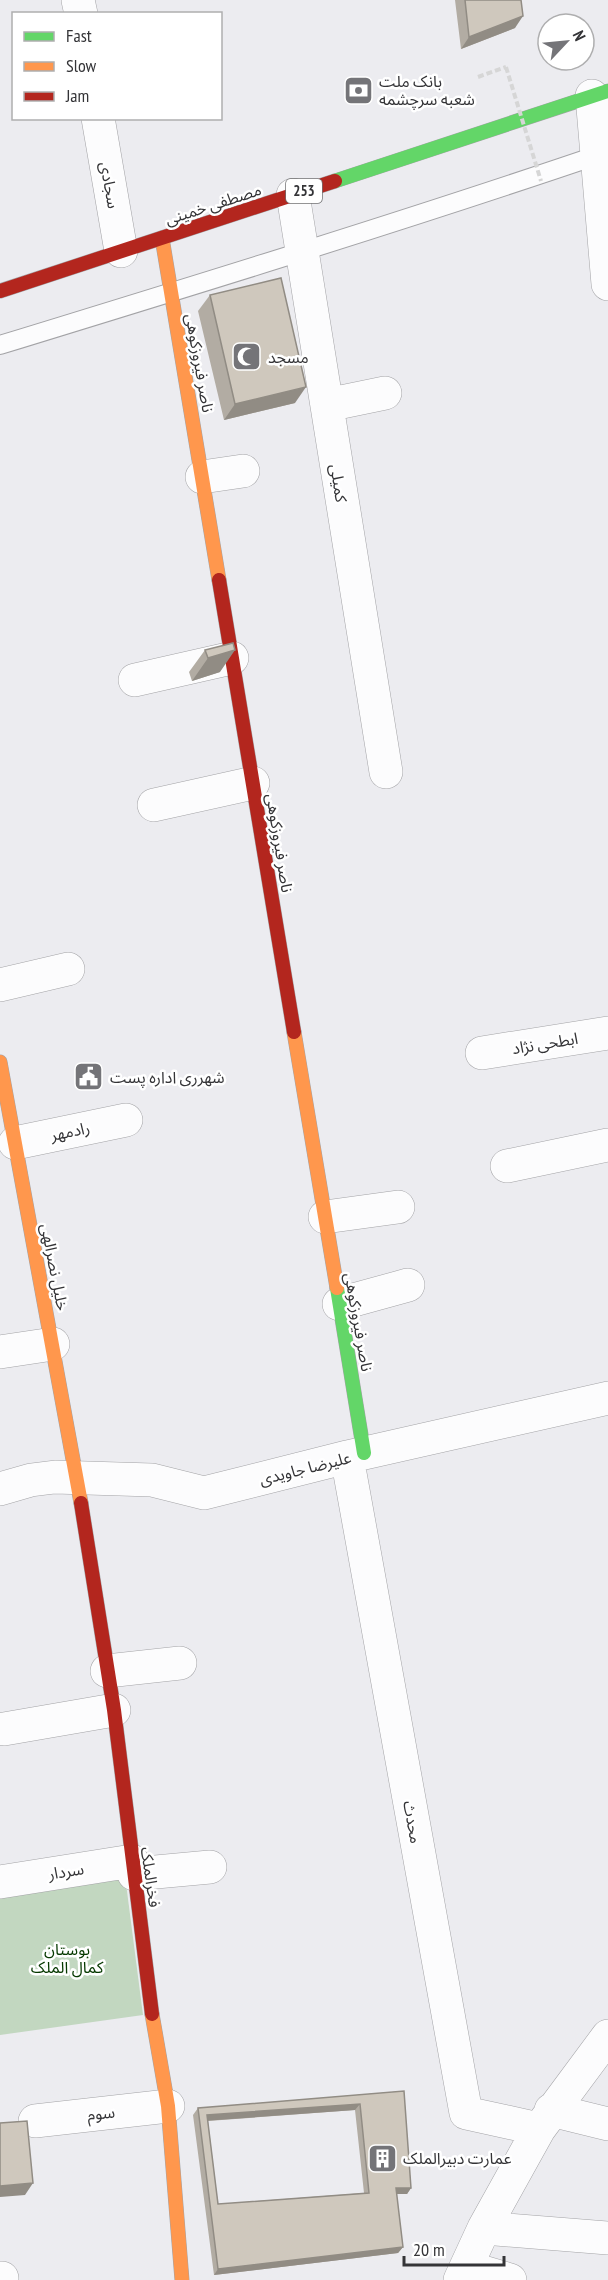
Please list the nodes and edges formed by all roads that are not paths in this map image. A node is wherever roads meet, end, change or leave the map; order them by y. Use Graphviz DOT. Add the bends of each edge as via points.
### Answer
graph roads {
  1 [pos="600,93"];
  2 [pos="98,120"];
  3 [pos="602,154"];
  4 [pos="293,195"];
  5 [pos="162,238"];
  6 [pos="302,250"];
  7 [pos="121,251"];
  8 [pos="608,284"];
  9 [pos="0,291"];
  10 [pos="171,292"];
  11 [pos="0,345"];
  12 [pos="385,393"];
  13 [pos="327,405"];
  14 [pos="243,471"];
  15 [pos="202,477"];
  16 [pos="232,658"];
  17 [pos="135,680"];
  18 [pos="386,772"];
  19 [pos="253,783"];
  20 [pos="154,804"];
  21 [pos="68,969"];
  22 [pos="0,985"];
  23 [pos="608,1033"];
  24 [pos="482,1053"];
  25 [pos="0,1062"];
  26 [pos="126,1120"];
  27 [pos="15,1143"];
  28 [pos="608,1145"];
  29 [pos="507,1166"];
  30 [pos="398,1207"];
  31 [pos="325,1217"];
  32 [pos="408,1286"];
  33 [pos="339,1304"];
  34 [pos="52,1344"];
  35 [pos="0,1352"];
  36 [pos="608,1398"];
  37 [pos="356,1455"];
  38 [pos="77,1479"];
  39 [pos="0,1489"];
  40 [pos="180,1663"];
  41 [pos="107,1671"];
  42 [pos="114,1710"];
  43 [pos="4,1729"];
  44 [pos="133,1867"];
  45 [pos="210,1867"];
  46 [pos="0,1882"];
  47 [pos="608,2036"];
  48 [pos="168,2106"];
  49 [pos="545,2119"];
  50 [pos="35,2121"];
  51 [pos="608,2124"];
  52 [pos="484,2228"];
  53 [pos="608,2238"];
  54 [pos="463,2273"];
  55 [pos="182,2280"];
  56 [pos="510,2280"];
  1 -- 3 [label="street"];
  1 -- 4 [label="street, مصطفی خمینی / 253"];
  2 -- 7 [label="street, سجادی"];
  3 -- 6 [label="lane" via="378,229"];
  3 -- 8 [label="street"];
  4 -- 5 [label="street, مصطفی خمینی / 253"];
  4 -- 6 [label="street, کمیلی"];
  5 -- 7 [label="street, مصطفی خمینی / 253"];
  5 -- 10 [label="street, ناصر فیروزکوهی"];
  6 -- 10 [label="lane"];
  6 -- 13 [label="street, کمیلی"];
  7 -- 9 [label="street, مصطفی خمینی / 253"];
  10 -- 11 [label="lane"];
  10 -- 15 [label="street, ناصر فیروزکوهی"];
  12 -- 13 [label="street"];
  13 -- 18 [label="street, کمیلی"];
  14 -- 15 [label="street"];
  15 -- 16 [label="street, ناصر فیروزکوهی"];
  16 -- 17 [label="street"];
  16 -- 19 [label="street, ناصر فیروزکوهی"];
  19 -- 20 [label="street"];
  19 -- 31 [label="street, ناصر فیروزکوهی"];
  21 -- 22 [label="street"];
  23 -- 24 [label="street, ابطحی نژاد"];
  25 -- 27 [label="street, خلیل نصرالهی"];
  26 -- 27 [label="street, رادمهر"];
  27 -- 34 [label="street, خلیل نصرالهی"];
  28 -- 29 [label="street"];
  30 -- 31 [label="street"];
  31 -- 33 [label="street, ناصر فیروزکوهی"];
  32 -- 33 [label="street"];
  33 -- 37 [label="street, ناصر فیروزکوهی"];
  34 -- 35 [label="street"];
  34 -- 38 [label="street, خلیل نصرالهی"];
  36 -- 37 [label="street, علیرضا جاویدی"];
  37 -- 38 [label="street, علیرضا جاویدی" via="204,1493 152,1480"];
  37 -- 49 [label="street, محدث" via="466,2113"];
  38 -- 39 [label="street, علیرضا جاویدی" via="31,1480"];
  38 -- 41 [label="street, فخرالملک"];
  40 -- 41 [label="street"];
  41 -- 42 [label="street, فخرالملک"];
  42 -- 43 [label="street"];
  42 -- 44 [label="street, فخرالملک"];
  44 -- 45 [label="street, سردار"];
  44 -- 46 [label="street, سردار"];
  44 -- 48 [label="street, فخرالملک"];
  47 -- 49 [label="street"];
  48 -- 50 [label="street, سوم"];
  48 -- 55 [label="street, فخرالملک"];
  49 -- 51 [label="street"];
  49 -- 52 [label="street"];
  52 -- 53 [label="street"];
  52 -- 54 [label="street"];
  54 -- 56 [label="street"];
}
